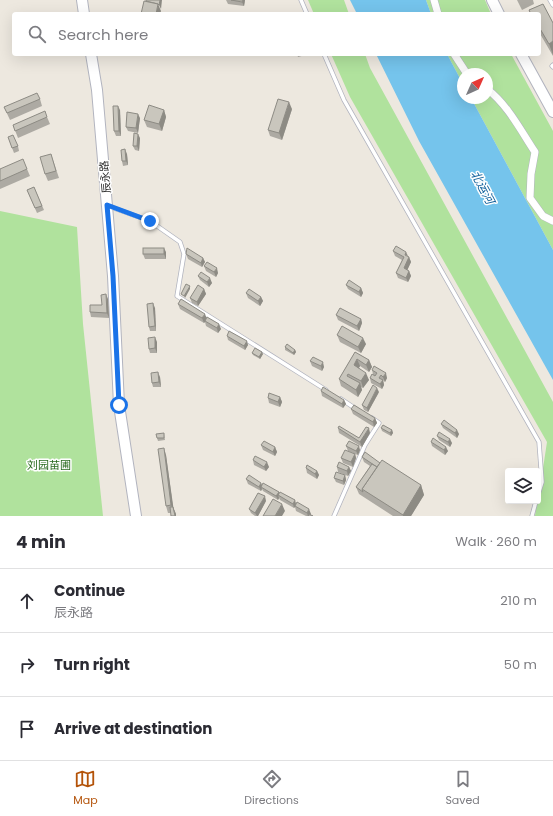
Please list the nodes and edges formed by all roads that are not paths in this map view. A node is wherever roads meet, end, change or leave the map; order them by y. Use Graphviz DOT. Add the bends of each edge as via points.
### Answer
graph roads {
  1 [pos="82,0"];
  2 [pos="301,0"];
  3 [pos="434,0"];
  4 [pos="492,0"];
  5 [pos="550,0"];
  6 [pos="553,5"];
  7 [pos="84,12"];
  8 [pos="306,12"];
  9 [pos="437,12"];
  10 [pos="498,12"];
  11 [pos="91,56"];
  12 [pos="325,56"];
  13 [pos="455,56"];
  14 [pos="522,56"];
  15 [pos="463,68"];
  16 [pos="493,94"];
  17 [pos="553,112"];
  18 [pos="107,205"];
  19 [pos="553,221"];
  20 [pos="332,393"];
  21 [pos="338,397"];
  22 [pos="358,410"];
  23 [pos="365,414"];
  24 [pos="541,468"];
  25 [pos="541,469"];
  26 [pos="541,485"];
  27 [pos="535,504"];
  28 [pos="136,516"];
  29 [pos="334,516"];
  30 [pos="532,516"];
  1 -- 7 [label="main road"];
  2 -- 8 [label="lane"];
  3 -- 9 [label="street"];
  4 -- 10 [label="main road"];
  5 -- 6 [label="lane"];
  11 -- 18 [label="main road, 辰永路" via="97,90"];
  12 -- 24 [label="lane" via="344,100 539,442"];
  13 -- 15 [label="street"];
  14 -- 17 [label="main road"];
  16 -- 19 [label="street" via="505,107 535,152 530,198 543,216"];
  18 -- 20 [label="lane" via="150,221 180,242 184,254 177,296"];
  18 -- 28 [label="main road, 辰永路" via="119,405"];
  21 -- 22 [label="lane"];
  23 -- 29 [label="lane" via="379,423 365,445"];
  25 -- 26 [label="lane"];
  27 -- 30 [label="lane"];
}
